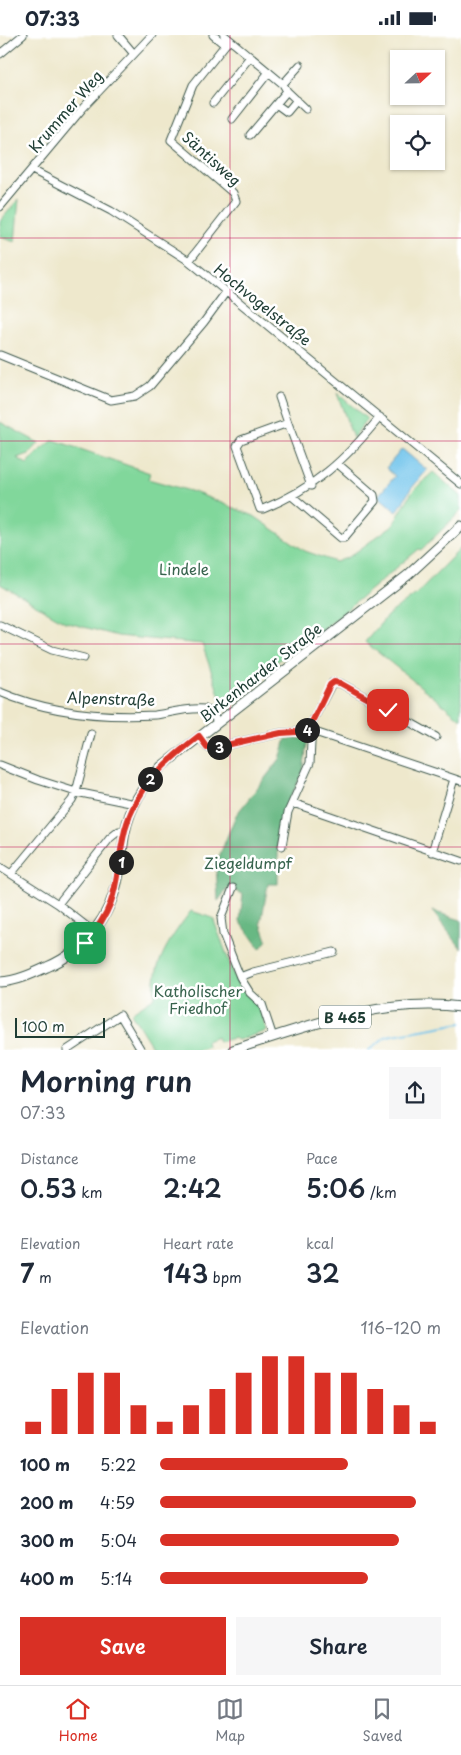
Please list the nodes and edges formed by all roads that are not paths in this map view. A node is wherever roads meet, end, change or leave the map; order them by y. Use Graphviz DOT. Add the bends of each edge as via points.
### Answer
graph roads {
  1 [pos="118,35"];
  2 [pos="152,35"];
  3 [pos="213,35"];
  4 [pos="21,36"];
  5 [pos="226,40"];
  6 [pos="0,54"];
  7 [pos="134,54"];
  8 [pos="250,57"];
  9 [pos="300,65"];
  10 [pos="269,73"];
  11 [pos="285,88"];
  12 [pos="297,100"];
  13 [pos="213,103"];
  14 [pos="276,104"];
  15 [pos="306,109"];
  16 [pos="232,119"];
  17 [pos="250,135"];
  18 [pos="32,170"];
  19 [pos="0,207"];
  20 [pos="188,261"];
  21 [pos="226,292"];
  22 [pos="0,355"];
  23 [pos="279,397"];
  24 [pos="380,417"];
  25 [pos="288,423"];
  26 [pos="338,464"];
  27 [pos="461,484"];
  28 [pos="311,486"];
  29 [pos="293,497"];
  30 [pos="461,526"];
  31 [pos="0,625"];
  32 [pos="84,658"];
  33 [pos="0,692"];
  34 [pos="218,722"];
  35 [pos="312,731"];
  36 [pos="91,734"];
  37 [pos="199,736"];
  38 [pos="436,737"];
  39 [pos="0,765"];
  40 [pos="457,780"];
  41 [pos="76,792"];
  42 [pos="135,803"];
  43 [pos="293,803"];
  44 [pos="125,831"];
  45 [pos="282,846"];
  46 [pos="432,853"];
  47 [pos="461,861"];
  48 [pos="0,867"];
  49 [pos="11,874"];
  50 [pos="233,888"];
  51 [pos="58,904"];
  52 [pos="94,932"];
  53 [pos="334,952"];
  54 [pos="240,977"];
  55 [pos="0,982"];
  56 [pos="461,1007"];
  57 [pos="273,1037"];
  58 [pos="67,1050"];
  59 [pos="141,1050"];
  60 [pos="233,1050"];
  1 -- 7 [label="street"];
  2 -- 7 [label="street, Krummer Weg"];
  3 -- 5 [label="street"];
  4 -- 6 [label="street"];
  5 -- 8 [label="street"];
  5 -- 20 [label="street, Säntisweg" via="193,85 171,140 234,193 236,201"];
  7 -- 18 [label="street, Krummer Weg" via="82,109"];
  8 -- 10 [label="street"];
  8 -- 13 [label="street"];
  9 -- 11 [label="street"];
  10 -- 11 [label="street"];
  10 -- 16 [label="street"];
  11 -- 12 [label="street"];
  11 -- 14 [label="street"];
  12 -- 14 [label="street" via="287,112"];
  12 -- 15 [label="street"];
  14 -- 17 [label="street"];
  18 -- 19 [label="street, Krummer Weg"];
  18 -- 20 [label="street, Hochvogelstraße" via="117,215"];
  20 -- 21 [label="street, Hochvogelstraße"];
  21 -- 22 [label="street" via="150,386 135,396 111,400"];
  21 -- 24 [label="street, Hochvogelstraße"];
  23 -- 25 [label="street"];
  24 -- 26 [label="street"];
  24 -- 27 [label="street, Hochvogelstraße"];
  25 -- 28 [label="street"];
  25 -- 29 [label="street" via="241,440 237,445 260,509"];
  26 -- 28 [label="street"];
  26 -- 29 [label="street" via="374,495 375,501 344,538 340,539"];
  28 -- 29 [label="street"];
  30 -- 34 [label="main road, Birkenharder Straße" via="408,575"];
  31 -- 32 [label="street" via="52,650"];
  33 -- 34 [label="street, Alpenstraße" via="46,708 82,714 145,715 205,709"];
  34 -- 37 [label="main road, Birkenharder Straße"];
  35 -- 37 [label="street" via="281,733 217,747 207,747"];
  35 -- 38 [label="street" via="312,722 330,685 337,682"];
  35 -- 40 [label="street"];
  35 -- 43 [label="street" via="310,763"];
  36 -- 41 [label="street"];
  37 -- 42 [label="main road, Birkenharder Straße" via="153,775"];
  39 -- 41 [label="street"];
  40 -- 46 [label="street"];
  41 -- 42 [label="street"];
  41 -- 49 [label="street"];
  42 -- 44 [label="main road, Birkenharder Straße"];
  43 -- 45 [label="street" via="284,825"];
  43 -- 46 [label="street"];
  44 -- 51 [label="street" via="119,831 110,838"];
  44 -- 52 [label="main road, Birkenharder Straße" via="111,905"];
  46 -- 47 [label="street"];
  48 -- 49 [label="street"];
  49 -- 51 [label="street"];
  50 -- 54 [label="street" via="221,918 228,950"];
  51 -- 52 [label="street"];
  52 -- 55 [label="main road, Birkenharder Straße" via="76,951 53,965 18,979"];
  53 -- 54 [label="street"];
  54 -- 57 [label="street" via="262,1004"];
  56 -- 57 [label="main road, B 465" via="432,1003 387,1007"];
  57 -- 60 [label="main road, B 465"];
  58 -- 59 [label="street" via="120,1015"];
}
